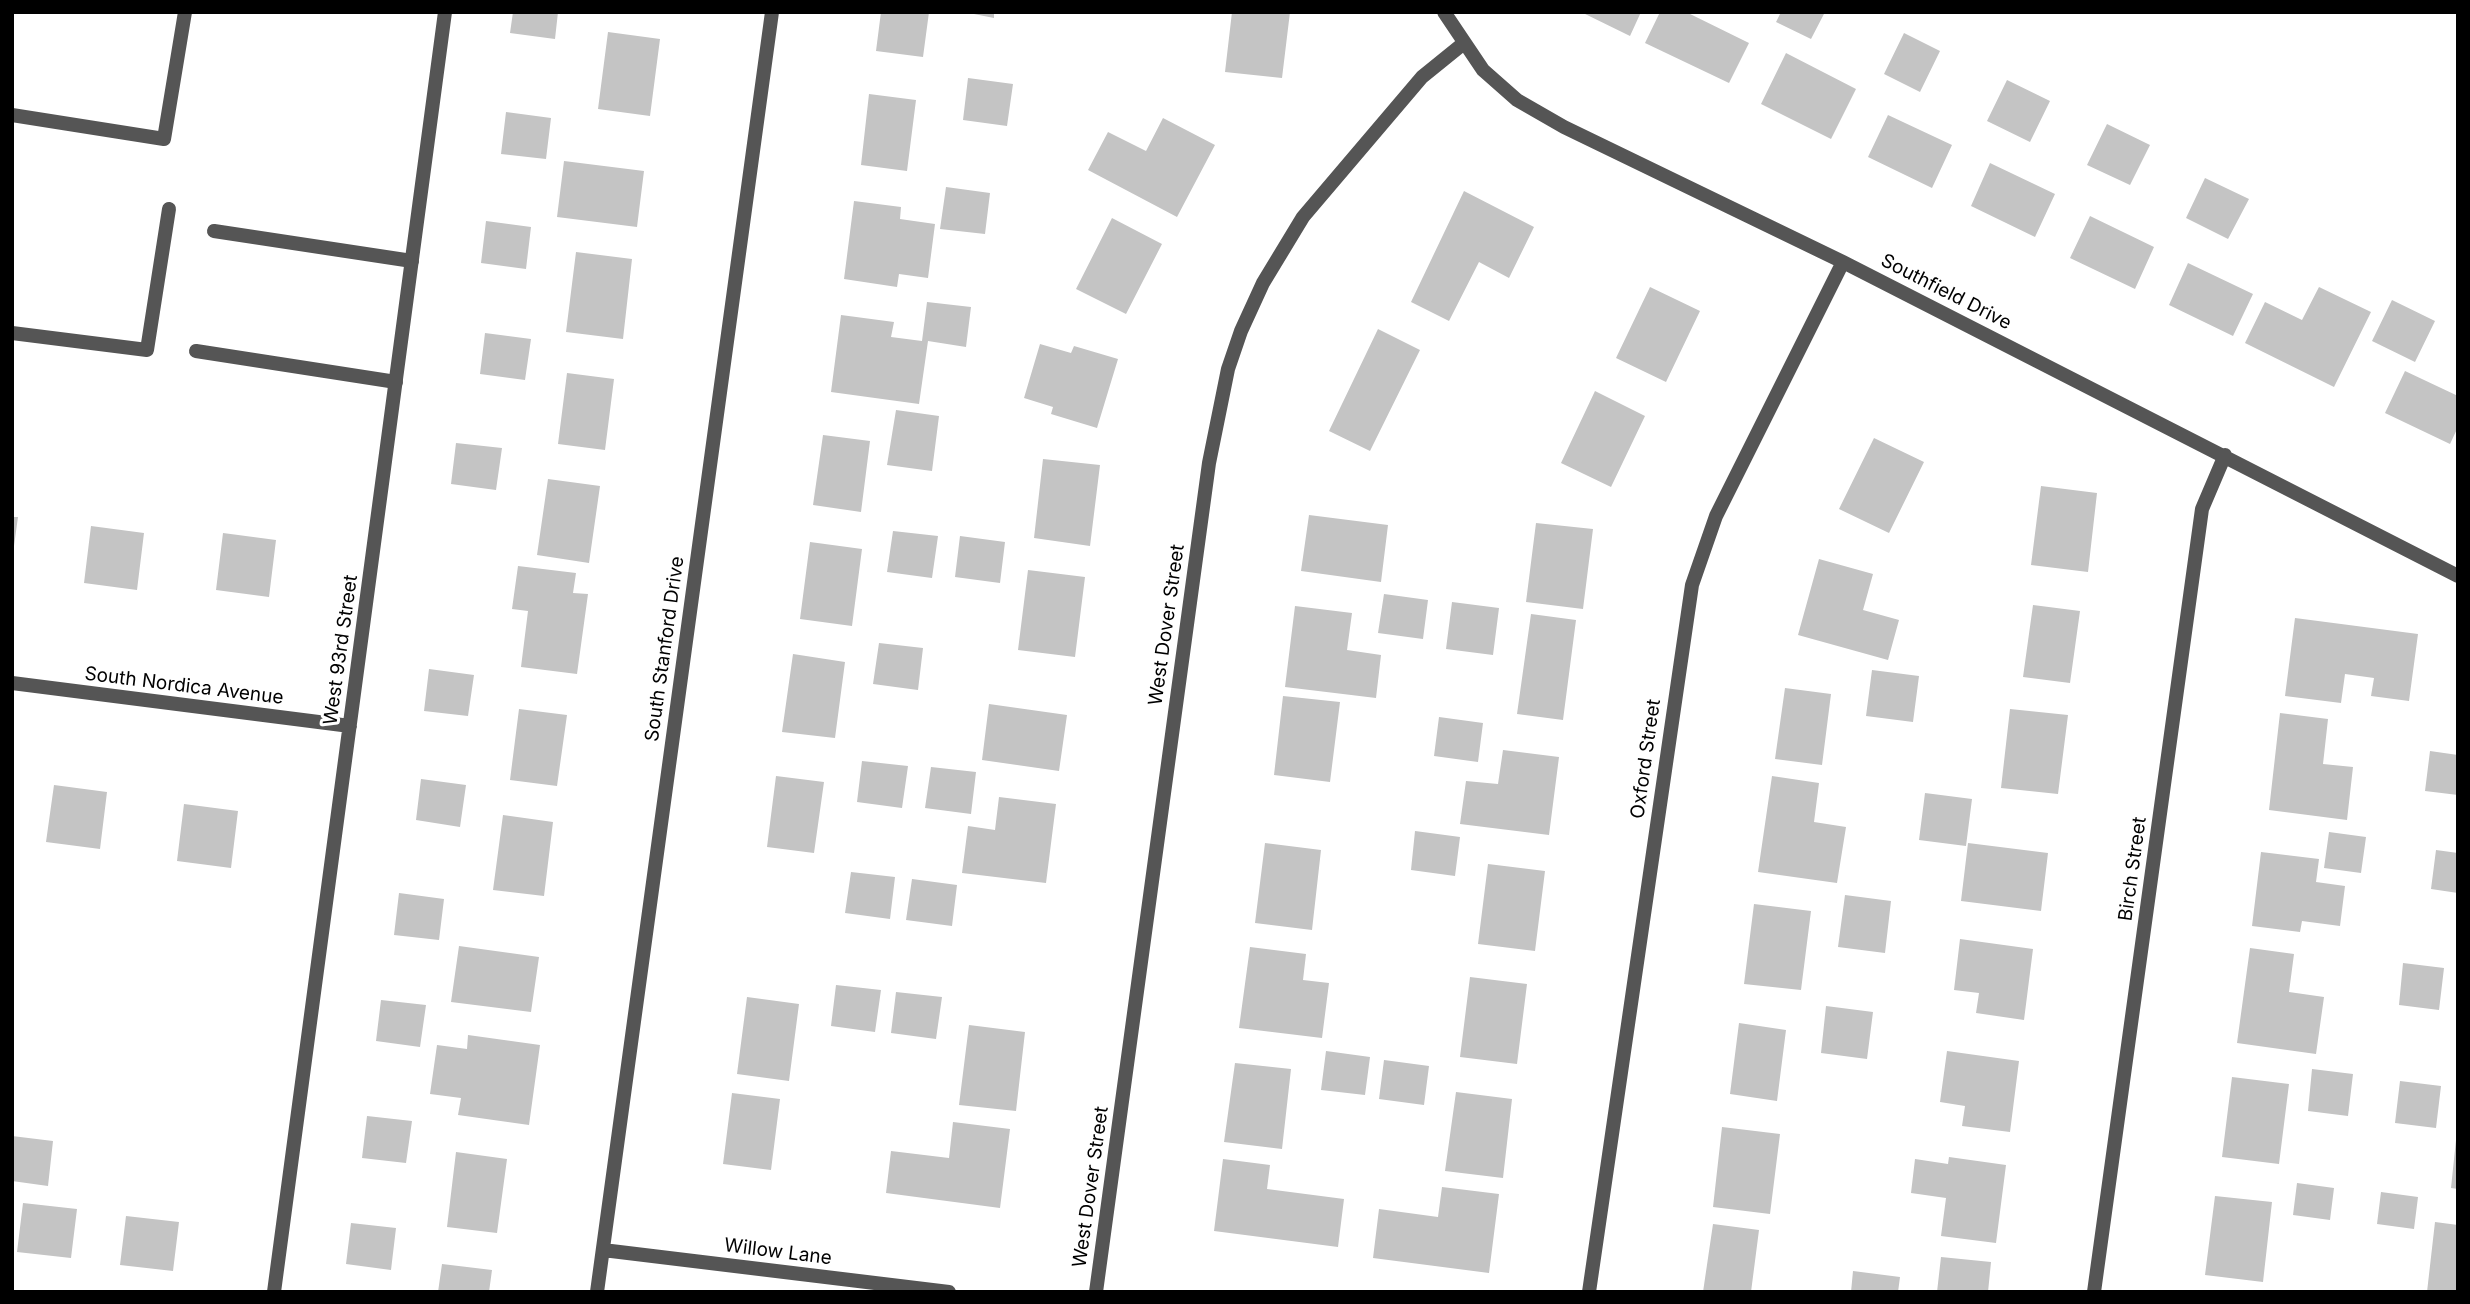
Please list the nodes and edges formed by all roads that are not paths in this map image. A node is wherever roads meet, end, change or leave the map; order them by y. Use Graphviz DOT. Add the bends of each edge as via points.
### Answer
graph roads {
  1 [pos="185,12"];
  2 [pos="445,12"];
  3 [pos="772,12"];
  4 [pos="1444,12"];
  5 [pos="1464,43"];
  6 [pos="12,115"];
  7 [pos="169,209"];
  8 [pos="214,231"];
  9 [pos="412,261"];
  10 [pos="1843,262"];
  11 [pos="12,333"];
  12 [pos="196,351"];
  13 [pos="396,382"];
  14 [pos="2225,455"];
  15 [pos="2458,576"];
  16 [pos="12,683"];
  17 [pos="350,726"];
  18 [pos="603,1250"];
  19 [pos="274,1292"];
  20 [pos="597,1292"];
  21 [pos="949,1292"];
  22 [pos="1096,1292"];
  23 [pos="1589,1292"];
  24 [pos="2094,1292"];
  1 -- 6 [label="street" via="164,139"];
  2 -- 9 [label="street, West 93rd Street"];
  3 -- 18 [label="street, South Stanford Drive"];
  4 -- 5 [label="street, Southfield Drive"];
  5 -- 10 [label="street, Southfield Drive" via="1483,70 1517,100"];
  5 -- 22 [label="street, West Dover Street" via="1422,77 1303,217 1263,283 1228,369 1209,463"];
  7 -- 11 [label="street" via="147,351"];
  8 -- 9 [label="street"];
  9 -- 13 [label="street, West 93rd Street"];
  10 -- 14 [label="street, Southfield Drive"];
  10 -- 23 [label="street, Oxford Street" via="1716,516 1692,585"];
  12 -- 13 [label="street"];
  13 -- 17 [label="street, West 93rd Street"];
  14 -- 15 [label="street, Southfield Drive"];
  14 -- 24 [label="street, Birch Street" via="2202,509"];
  16 -- 17 [label="street, South Nordica Avenue"];
  17 -- 19 [label="street, West 93rd Street"];
  18 -- 20 [label="street, South Stanford Drive"];
  18 -- 21 [label="street, Willow Lane"];
}
